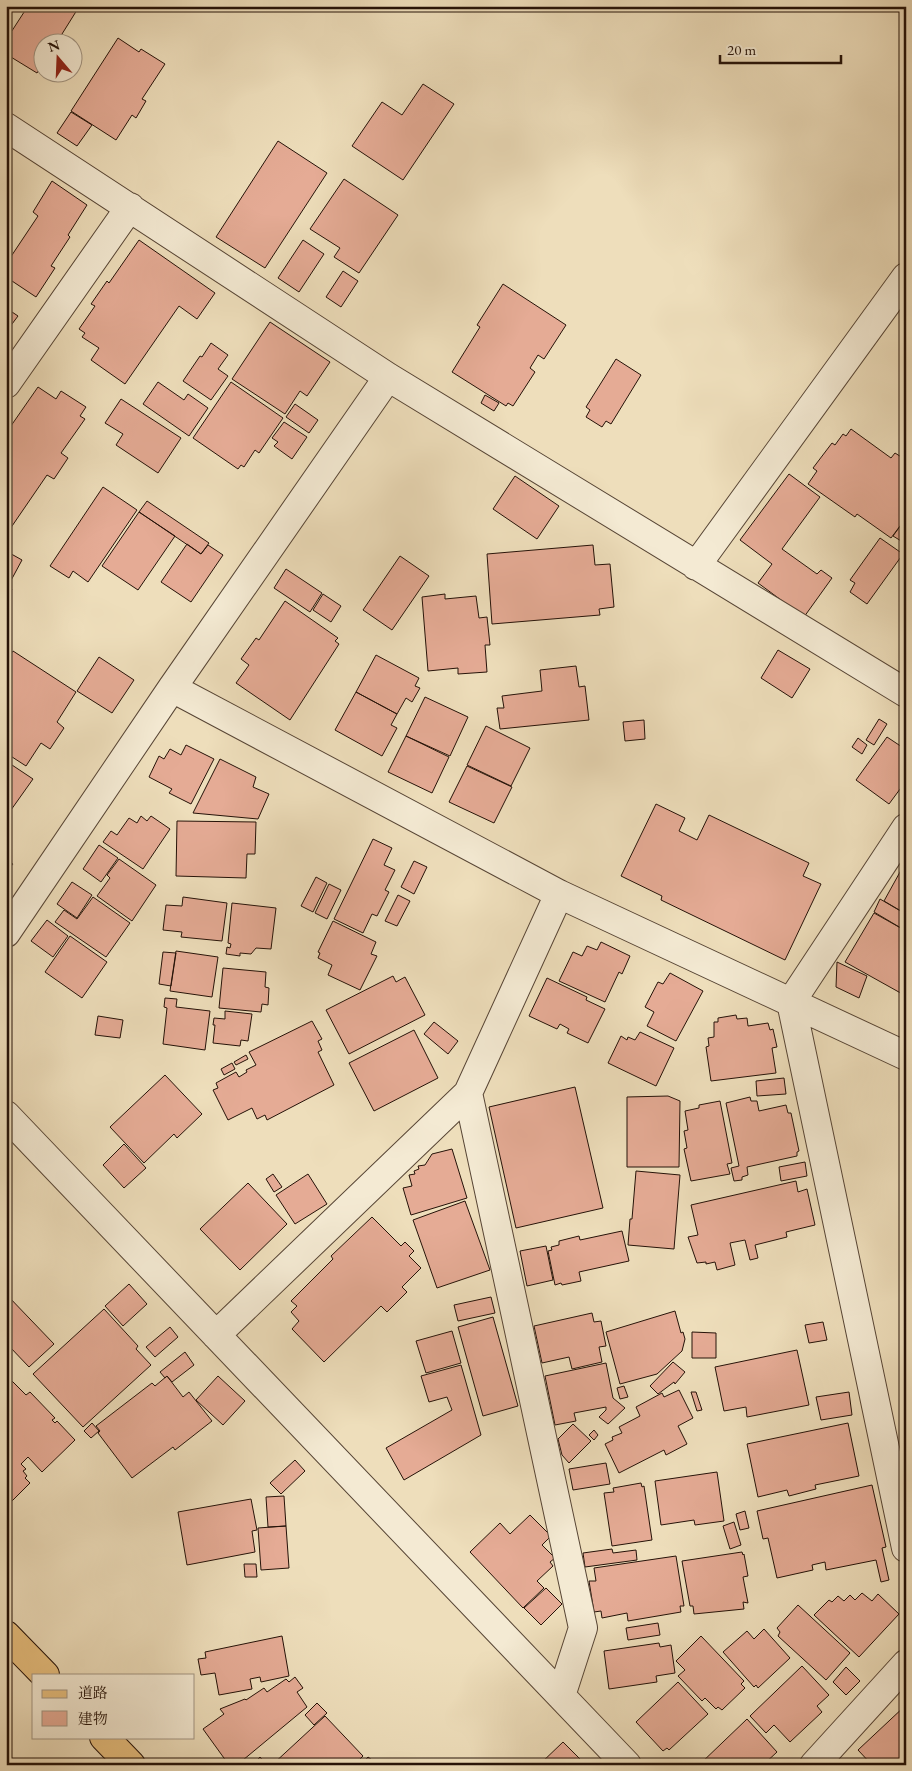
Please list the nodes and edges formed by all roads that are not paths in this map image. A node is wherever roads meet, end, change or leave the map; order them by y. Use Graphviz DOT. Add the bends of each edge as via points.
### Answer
graph roads {
  1 [pos="6,127"];
  2 [pos="130,208"];
  3 [pos="906,277"];
  4 [pos="388,377"];
  5 [pos="6,384"];
  6 [pos="696,566"];
  7 [pos="172,688"];
  8 [pos="906,693"];
  9 [pos="906,828"];
  10 [pos="559,894"];
  11 [pos="6,933"];
  12 [pos="791,1002"];
  13 [pos="906,1056"];
  14 [pos="468,1093"];
  15 [pos="6,1115"];
  16 [pos="216,1335"];
  17 [pos="906,1548"];
  18 [pos="6,1635"];
  19 [pos="906,1664"];
  20 [pos="44,1674"];
  21 [pos="561,1696"];
  22 [pos="105,1738"];
  23 [pos="131,1765"];
  24 [pos="627,1765"];
  25 [pos="814,1765"];
  1 -- 2 [label="street"];
  2 -- 4 [label="street"];
  2 -- 5 [label="street"];
  3 -- 6 [label="street"];
  4 -- 6 [label="street"];
  4 -- 7 [label="street"];
  6 -- 8 [label="street"];
  7 -- 10 [label="street"];
  7 -- 11 [label="street"];
  9 -- 12 [label="street"];
  10 -- 12 [label="street"];
  10 -- 14 [label="street"];
  12 -- 13 [label="street"];
  12 -- 17 [label="street"];
  14 -- 16 [label="street"];
  14 -- 21 [label="street" via="583,1628"];
  15 -- 16 [label="street"];
  16 -- 21 [label="street"];
  18 -- 20 [label="main road"];
  19 -- 25 [label="street"];
  21 -- 24 [label="street"];
  22 -- 23 [label="main road"];
}
